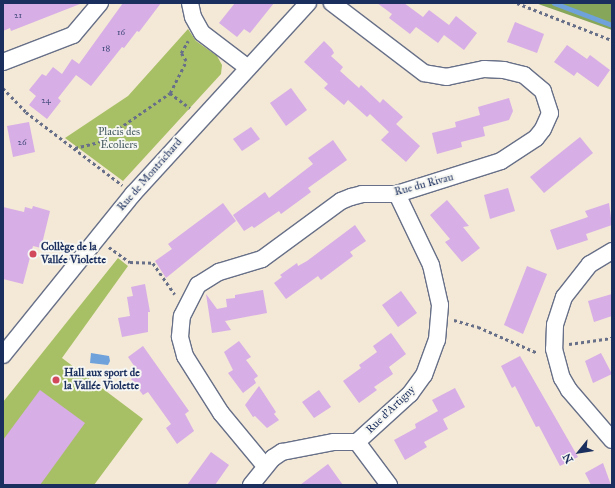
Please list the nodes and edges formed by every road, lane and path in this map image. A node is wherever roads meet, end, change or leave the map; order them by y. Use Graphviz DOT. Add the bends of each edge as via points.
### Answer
graph roads {
  1 [pos="100,3"];
  2 [pos="190,3"];
  3 [pos="308,3"];
  4 [pos="332,3"];
  5 [pos="517,3"];
  6 [pos="198,28"];
  7 [pos="612,40"];
  8 [pos="3,62"];
  9 [pos="247,67"];
  10 [pos="3,88"];
  11 [pos="170,93"];
  12 [pos="201,117"];
  13 [pos="75,148"];
  14 [pos="132,194"];
  15 [pos="397,194"];
  16 [pos="96,238"];
  17 [pos="612,251"];
  18 [pos="184,308"];
  19 [pos="440,322"];
  20 [pos="612,338"];
  21 [pos="554,349"];
  22 [pos="3,355"];
  23 [pos="612,440"];
  24 [pos="357,442"];
  25 [pos="265,466"];
  26 [pos="251,485"];
  27 [pos="389,485"];
  1 -- 8 [label="street" via="73,35"];
  2 -- 6 [label="street"];
  3 -- 9 [label="street, Rue de Montrichard"];
  4 -- 15 [label="street, Rue du Rivau" via="424,73 447,77 484,69 504,70 532,80 547,97 550,112 543,129 516,153 490,166"];
  5 -- 7 [label="path"];
  6 -- 9 [label="street"];
  6 -- 11 [label="path" via="182,49 182,58 186,61"];
  9 -- 12 [label="street, Rue de Montrichard"];
  10 -- 13 [label="path" via="26,112"];
  11 -- 12 [label="path"];
  11 -- 13 [label="path" via="98,142"];
  12 -- 14 [label="street, Rue de Montrichard"];
  13 -- 14 [label="path"];
  14 -- 16 [label="street, Rue de Montrichard"];
  15 -- 18 [label="street, Rue du Rivau" via="362,194 341,201 262,259 209,276 198,285"];
  15 -- 19 [label="street, Rue d'Artigny" via="431,265 440,305"];
  16 -- 18 [label="path" via="130,262 153,263"];
  16 -- 22 [label="street, Rue de Montrichard"];
  17 -- 21 [label="street" via="590,264 564,297 555,325"];
  18 -- 25 [label="street, Rue du Rivau" via="180,337 191,368 221,413"];
  19 -- 21 [label="path" via="454,320 478,327 543,354"];
  19 -- 24 [label="street, Rue d'Artigny" via="432,359 424,375 410,394"];
  20 -- 21 [label="path"];
  21 -- 23 [label="street" via="562,378 569,390"];
  24 -- 25 [label="street, Rue d'Artigny" via="292,449 272,458"];
  24 -- 27 [label="street"];
  25 -- 26 [label="street, Rue d'Artigny"];
}
